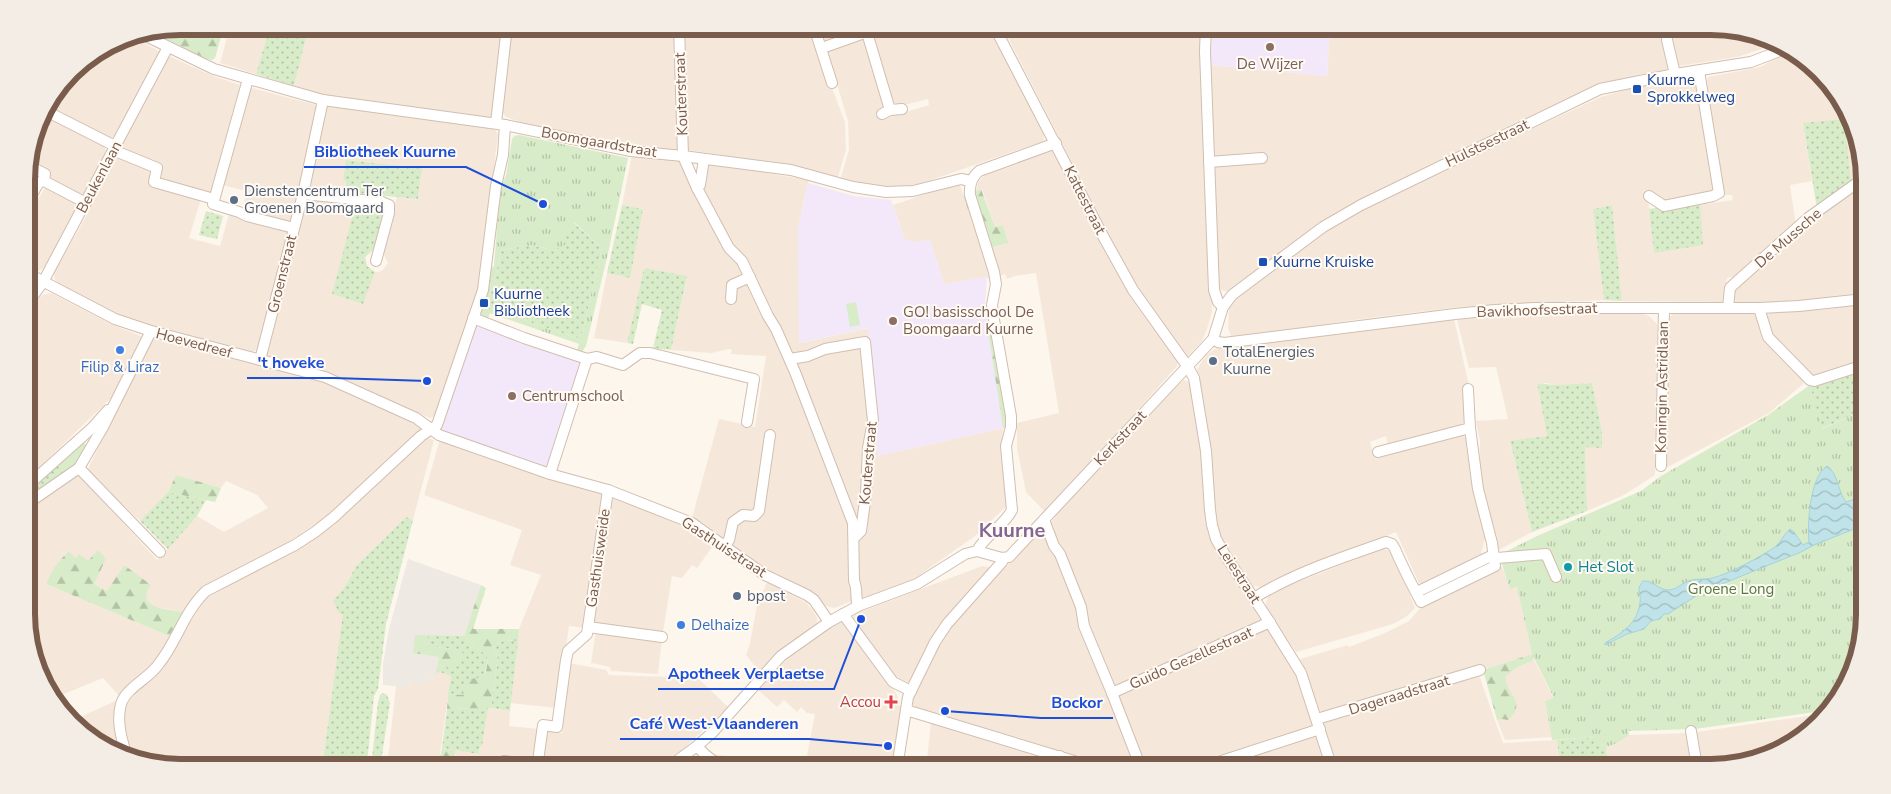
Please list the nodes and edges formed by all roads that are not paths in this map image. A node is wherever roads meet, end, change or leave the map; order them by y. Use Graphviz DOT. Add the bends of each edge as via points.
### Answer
graph roads {
  1 [pos="506,35"];
  2 [pos="679,35"];
  3 [pos="817,35"];
  4 [pos="852,35"];
  5 [pos="867,35"];
  6 [pos="998,35"];
  7 [pos="1206,35"];
  8 [pos="1667,35"];
  9 [pos="151,38"];
  10 [pos="168,47"];
  11 [pos="822,48"];
  12 [pos="1778,51"];
  13 [pos="1699,70"];
  14 [pos="1675,74"];
  15 [pos="248,79"];
  16 [pos="832,83"];
  17 [pos="323,100"];
  18 [pos="902,109"];
  19 [pos="51,114"];
  20 [pos="501,124"];
  21 [pos="1056,143"];
  22 [pos="114,148"];
  23 [pos="683,156"];
  24 [pos="1262,158"];
  25 [pos="704,159"];
  26 [pos="1209,162"];
  27 [pos="35,169"];
  28 [pos="44,181"];
  29 [pos="971,181"];
  30 [pos="1856,184"];
  31 [pos="697,188"];
  32 [pos="35,190"];
  33 [pos="302,194"];
  34 [pos="1649,196"];
  35 [pos="214,199"];
  36 [pos="86,203"];
  37 [pos="294,228"];
  38 [pos="376,261"];
  39 [pos="750,277"];
  40 [pos="35,278"];
  41 [pos="43,282"];
  42 [pos="35,293"];
  43 [pos="731,299"];
  44 [pos="1856,300"];
  45 [pos="1223,307"];
  46 [pos="1728,308"];
  47 [pos="1759,308"];
  48 [pos="1664,309"];
  49 [pos="473,318"];
  50 [pos="151,331"];
  51 [pos="1213,339"];
  52 [pos="587,358"];
  53 [pos="790,359"];
  54 [pos="260,360"];
  55 [pos="1188,367"];
  56 [pos="1856,368"];
  57 [pos="1468,389"];
  58 [pos="117,400"];
  59 [pos="747,422"];
  60 [pos="1470,428"];
  61 [pos="430,429"];
  62 [pos="770,435"];
  63 [pos="1378,452"];
  64 [pos="1660,466"];
  65 [pos="79,468"];
  66 [pos="550,474"];
  67 [pos="35,479"];
  68 [pos="608,490"];
  69 [pos="35,498"];
  70 [pos="1044,520"];
  71 [pos="854,538"];
  72 [pos="724,546"];
  73 [pos="977,550"];
  74 [pos="160,552"];
  75 [pos="1493,555"];
  76 [pos="1002,558"];
  77 [pos="1556,577"];
  78 [pos="1254,598"];
  79 [pos="858,606"];
  80 [pos="843,614"];
  81 [pos="829,622"];
  82 [pos="1270,622"];
  83 [pos="588,627"];
  84 [pos="662,636"];
  85 [pos="1480,670"];
  86 [pos="911,691"];
  87 [pos="1112,693"];
  88 [pos="906,710"];
  89 [pos="1319,724"];
  90 [pos="1691,731"];
  91 [pos="697,746"];
  92 [pos="125,748"];
  93 [pos="1060,756"];
  94 [pos="538,759"];
  95 [pos="679,759"];
  96 [pos="708,759"];
  97 [pos="898,759"];
  98 [pos="1059,759"];
  99 [pos="1069,759"];
  100 [pos="1138,759"];
  101 [pos="1224,759"];
  102 [pos="1329,759"];
  103 [pos="1696,759"];
  1 -- 20 [label="street"];
  2 -- 23 [label="street, Kouterstraat"];
  3 -- 11 [label="street"];
  4 -- 11 [label="street"];
  5 -- 18 [label="street" via="886,112"];
  6 -- 21 [label="street, Kattestraat"];
  7 -- 26 [label="street"];
  8 -- 14 [label="street"];
  9 -- 10 [label="street, Boomgaardstraat"];
  10 -- 15 [label="street, Boomgaardstraat" via="214,69"];
  10 -- 22 [label="street, Beukenlaan"];
  11 -- 16 [label="street"];
  12 -- 13 [label="street, Hulstsestraat" via="1751,62"];
  13 -- 14 [label="street, Hulstsestraat"];
  13 -- 34 [label="street" via="1719,193 1664,206"];
  14 -- 45 [label="street, Hulstsestraat" via="1600,89 1399,185 1323,227 1232,296"];
  15 -- 17 [label="street, Boomgaardstraat"];
  15 -- 35 [label="street"];
  17 -- 20 [label="street, Boomgaardstraat"];
  17 -- 33 [label="street, Groenstraat"];
  19 -- 22 [label="street"];
  20 -- 23 [label="street, Boomgaardstraat" via="631,151"];
  20 -- 49 [label="street" via="503,155 483,290"];
  21 -- 29 [label="street" via="978,171"];
  21 -- 55 [label="street, Kattestraat" via="1134,290"];
  22 -- 35 [label="street" via="157,168 154,182"];
  22 -- 36 [label="street, Beukenlaan"];
  23 -- 25 [label="street, Boomgaardstraat"];
  23 -- 31 [label="street, Kouterstraat"];
  24 -- 26 [label="street"];
  25 -- 29 [label="street, Boomgaardstraat" via="791,170 853,187 886,192 913,191 960,179"];
  25 -- 31 [label="street"];
  26 -- 45 [label="street" via="1214,290"];
  27 -- 28 [label="street" via="45,174"];
  28 -- 32 [label="street"];
  28 -- 36 [label="street"];
  29 -- 73 [label="street" via="970,195 994,272 996,284 992,305 1011,416 1006,446 1011,512"];
  30 -- 46 [label="street, De Mussche" via="1808,218 1733,285"];
  31 -- 39 [label="street, Kouterstraat" via="729,248 742,261"];
  33 -- 37 [label="street, Groenstraat"];
  33 -- 38 [label="street" via="389,205"];
  35 -- 37 [label="street" via="213,204"];
  36 -- 41 [label="street, Beukenlaan"];
  37 -- 54 [label="street, Groenstraat"];
  39 -- 43 [label="street" via="732,285"];
  39 -- 53 [label="street, Kouterstraat"];
  40 -- 41 [label="street, Hoevedreef"];
  41 -- 42 [label="street, Beukenlaan"];
  41 -- 50 [label="street, Hoevedreef" via="115,319"];
  44 -- 47 [label="street, Bavikhoofsestraat"];
  45 -- 51 [label="street, Kerkstraat"];
  46 -- 47 [label="street, Bavikhoofsestraat"];
  46 -- 48 [label="street, Bavikhoofsestraat"];
  47 -- 56 [label="street" via="1768,337 1810,380"];
  48 -- 51 [label="street, Bavikhoofsestraat" via="1495,310 1224,343"];
  48 -- 64 [label="street, Koningin Astridlaan"];
  49 -- 52 [label="street"];
  49 -- 61 [label="street" via="437,425"];
  50 -- 54 [label="street, Hoevedreef"];
  50 -- 58 [label="street"];
  51 -- 55 [label="street, Kerkstraat"];
  52 -- 59 [label="street" via="597,357 624,365 640,352 650,353 754,379"];
  52 -- 66 [label="street"];
  53 -- 71 [label="street, Kouterstraat" via="850,514"];
  53 -- 71 [label="street, Kouterstraat" via="865,342 873,421 861,531"];
  54 -- 61 [label="street, Hoevedreef" via="325,377 416,418"];
  55 -- 70 [label="street, Kerkstraat"];
  55 -- 78 [label="street, Leiestraat" via="1194,378 1206,451 1212,525 1225,555"];
  57 -- 60 [label="street"];
  58 -- 65 [label="street"];
  58 -- 67 [label="street" via="92,428"];
  60 -- 63 [label="street"];
  60 -- 75 [label="street" via="1478,489"];
  61 -- 66 [label="street, Gasthuisstraat" via="444,437"];
  61 -- 92 [label="street" via="315,532 198,598 158,665 121,704 119,720"];
  62 -- 72 [label="street" via="759,511 754,516 744,515 733,522 729,540"];
  65 -- 69 [label="street"];
  65 -- 74 [label="street"];
  66 -- 68 [label="street, Gasthuisstraat"];
  68 -- 72 [label="street, Gasthuisstraat" via="692,523"];
  68 -- 83 [label="street, Gasthuisweide"];
  70 -- 76 [label="street, Kerkstraat" via="1009,557"];
  70 -- 87 [label="street" via="1081,607 1084,626"];
  71 -- 79 [label="street, Kouterstraat" via="854,581"];
  72 -- 81 [label="street, Gasthuisstraat" via="765,575 814,600"];
  73 -- 76 [label="street"];
  73 -- 79 [label="street" via="917,584"];
  75 -- 77 [label="street" via="1497,558 1546,554"];
  75 -- 78 [label="street" via="1417,592 1411,586 1392,544 1386,542 1268,589"];
  76 -- 86 [label="street, Kerkstraat" via="1002,562 947,624"];
  78 -- 82 [label="street, Leiestraat"];
  79 -- 80 [label="street"];
  80 -- 81 [label="street"];
  80 -- 86 [label="street" via="893,682"];
  81 -- 91 [label="street" via="782,656"];
  82 -- 87 [label="street, Guido Gezellestraat"];
  82 -- 89 [label="street, Leiestraat" via="1301,673"];
  83 -- 84 [label="street, Gasthuisweide"];
  83 -- 94 [label="street, Gasthuisweide" via="587,634 568,651 557,727 543,725"];
  85 -- 89 [label="street, Dageraadstraat"];
  86 -- 88 [label="street, Kerkstraat"];
  87 -- 100 [label="street"];
  88 -- 93 [label="street"];
  88 -- 97 [label="street, Kerkstraat"];
  89 -- 101 [label="street, Dageraadstraat"];
  89 -- 102 [label="street, Leiestraat"];
  90 -- 103 [label="street"];
  91 -- 95 [label="street"];
  91 -- 96 [label="street"];
  93 -- 98 [label="street"];
  93 -- 99 [label="street"];
}
